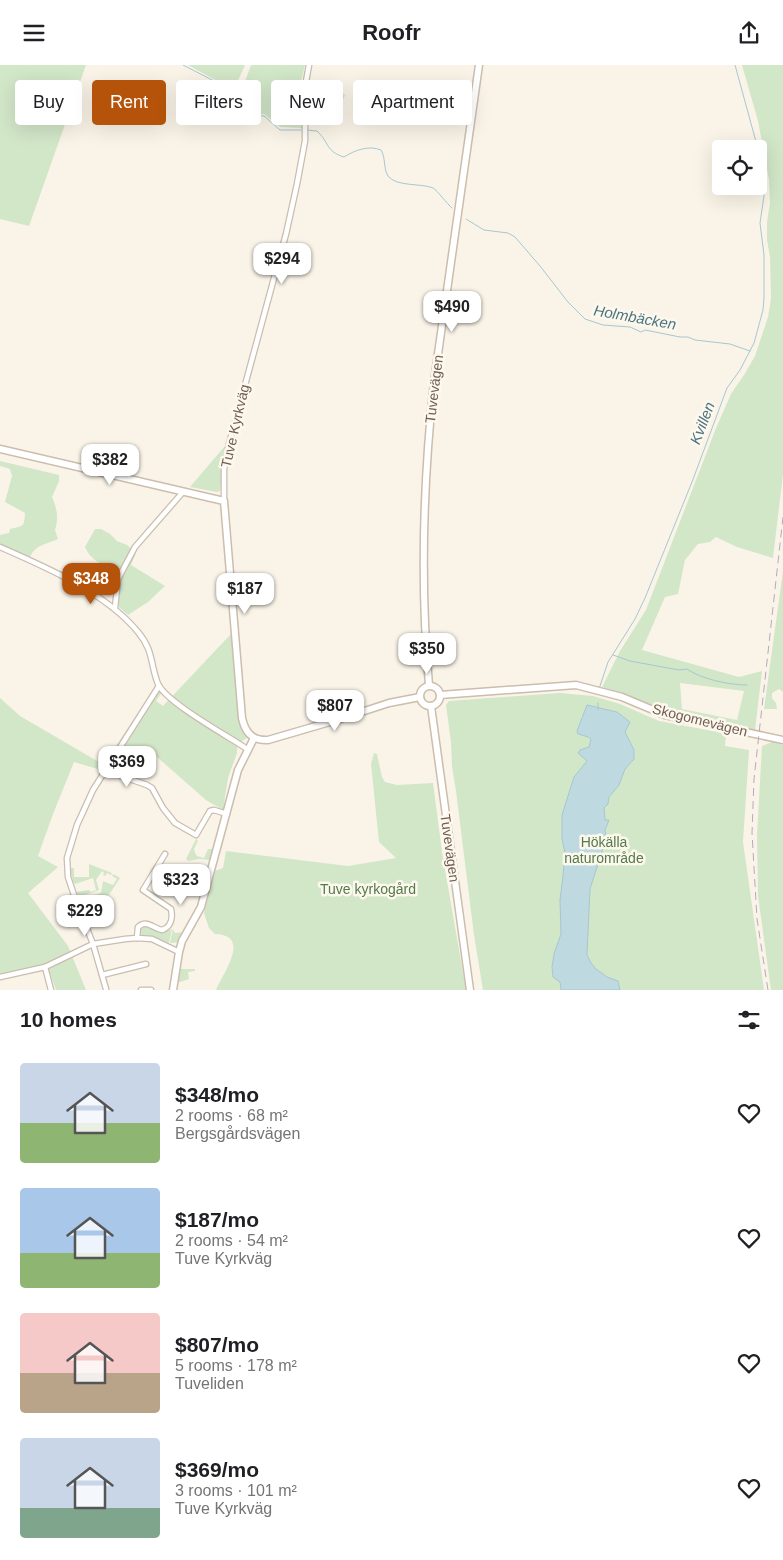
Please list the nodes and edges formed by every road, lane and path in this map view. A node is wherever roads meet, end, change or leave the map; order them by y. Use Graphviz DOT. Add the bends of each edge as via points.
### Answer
graph roads {
  1 [pos="309,65"];
  2 [pos="479,65"];
  3 [pos="0,449"];
  4 [pos="183,492"];
  5 [pos="224,501"];
  6 [pos="0,547"];
  7 [pos="115,608"];
  8 [pos="430,685"];
  9 [pos="159,686"];
  10 [pos="440,695"];
  11 [pos="420,697"];
  12 [pos="432,706"];
  13 [pos="254,738"];
  14 [pos="783,740"];
  15 [pos="247,749"];
  16 [pos="106,768"];
  17 [pos="227,815"];
  18 [pos="165,853"];
  19 [pos="137,937"];
  20 [pos="93,944"];
  21 [pos="179,952"];
  22 [pos="146,964"];
  23 [pos="45,967"];
  24 [pos="102,975"];
  25 [pos="0,977"];
  26 [pos="106,989"];
  27 [pos="52,990"];
  28 [pos="141,990"];
  29 [pos="151,990"];
  30 [pos="173,990"];
  31 [pos="470,990"];
  1 -- 5 [label="street, Tuve Kyrkväg" via="305,87 305,141 299,174 229,444 224,469"];
  2 -- 8 [label="street, Tuvevägen" via="429,432 424,565"];
  3 -- 4 [label="street"];
  4 -- 5 [label="street"];
  4 -- 7 [label="street" via="135,547 118,579"];
  5 -- 13 [label="street, Tuve Kyrkväg" via="242,718 246,730"];
  6 -- 7 [label="street" via="58,573"];
  7 -- 9 [label="street" via="148,645"];
  8 -- 10 [label="street" via="437,688"];
  8 -- 11 [label="street" via="422,689"];
  9 -- 15 [label="street" via="190,713"];
  9 -- 16 [label="street"];
  10 -- 12 [label="street"];
  10 -- 14 [label="street, Skogomevägen" via="580,685 622,697 664,715"];
  11 -- 12 [label="street" via="424,704"];
  11 -- 13 [label="street" via="389,703 268,740"];
  12 -- 31 [label="street, Tuvevägen"];
  13 -- 15 [label="street"];
  15 -- 17 [label="street" via="238,770"];
  16 -- 17 [label="street" via="152,788 171,819 196,835 210,811"];
  16 -- 20 [label="street" via="77,825 67,857 68,877"];
  17 -- 21 [label="street" via="201,907"];
  18 -- 19 [label="street" via="143,890 171,909 170,923 162,930 142,923"];
  19 -- 20 [label="street"];
  19 -- 21 [label="street" via="152,939"];
  20 -- 23 [label="street"];
  20 -- 24 [label="street"];
  21 -- 30 [label="street"];
  22 -- 24 [label="street"];
  23 -- 25 [label="street"];
  23 -- 27 [label="street"];
  24 -- 26 [label="street"];
  28 -- 29 [label="street"];
}
